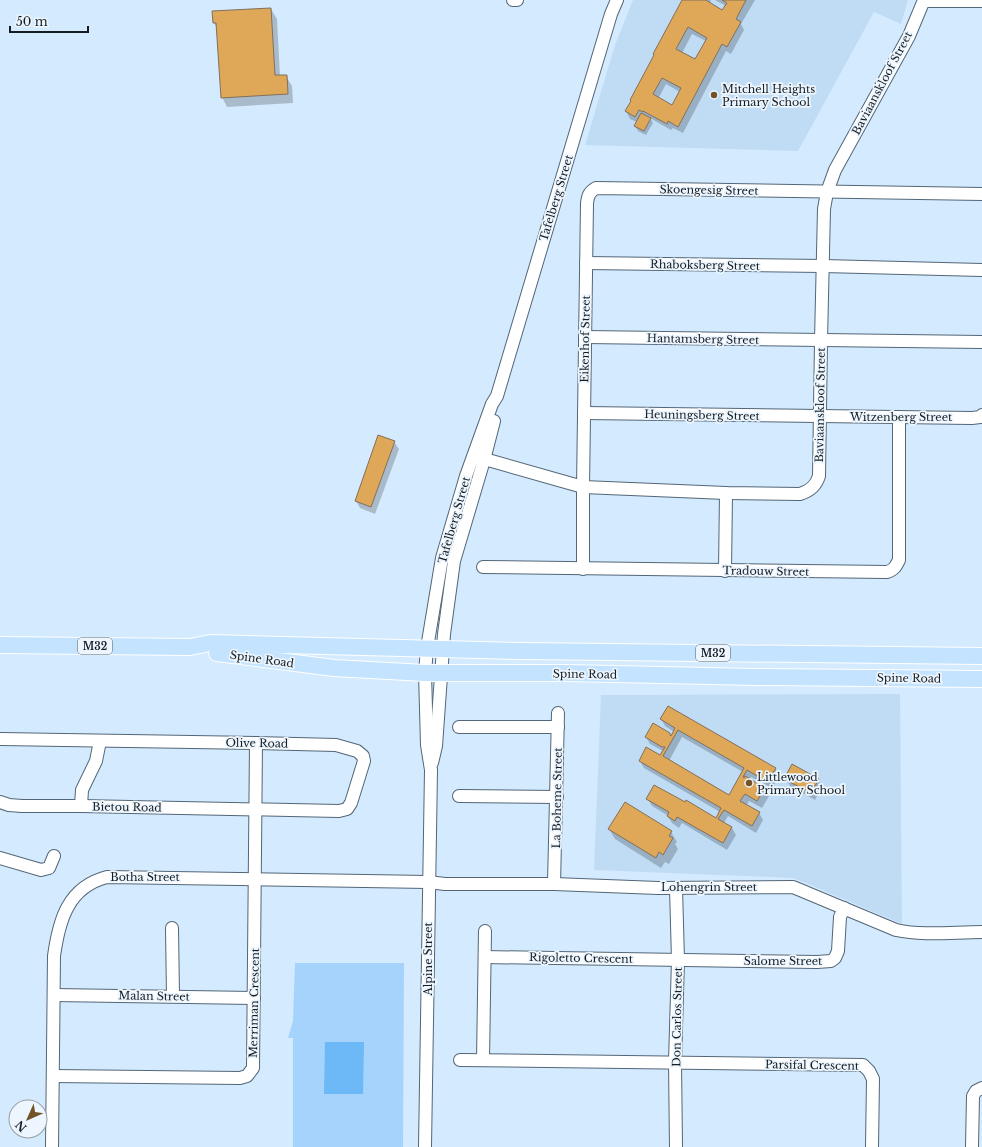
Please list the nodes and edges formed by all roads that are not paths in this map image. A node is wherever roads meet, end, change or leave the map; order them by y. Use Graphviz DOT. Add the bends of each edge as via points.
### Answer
graph roads {
  1 [pos="513,0"];
  2 [pos="517,0"];
  3 [pos="617,0"];
  4 [pos="924,0"];
  5 [pos="982,1"];
  6 [pos="591,191"];
  7 [pos="827,192"];
  8 [pos="982,194"];
  9 [pos="586,263"];
  10 [pos="823,266"];
  11 [pos="982,270"];
  12 [pos="585,337"];
  13 [pos="820,341"];
  14 [pos="982,342"];
  15 [pos="584,414"];
  16 [pos="982,415"];
  17 [pos="820,416"];
  18 [pos="899,417"];
  19 [pos="479,458"];
  20 [pos="583,487"];
  21 [pos="726,493"];
  22 [pos="483,567"];
  23 [pos="583,569"];
  24 [pos="726,570"];
  25 [pos="0,645"];
  26 [pos="190,647"];
  27 [pos="426,648"];
  28 [pos="443,649"];
  29 [pos="982,656"];
  30 [pos="442,672"];
  31 [pos="425,673"];
  32 [pos="982,679"];
  33 [pos="558,713"];
  34 [pos="459,727"];
  35 [pos="558,727"];
  36 [pos="0,739"];
  37 [pos="100,741"];
  38 [pos="256,743"];
  39 [pos="431,770"];
  40 [pos="458,796"];
  41 [pos="557,797"];
  42 [pos="0,802"];
  43 [pos="81,806"];
  44 [pos="255,810"];
  45 [pos="54,856"];
  46 [pos="0,858"];
  47 [pos="256,878"];
  48 [pos="428,882"];
  49 [pos="554,884"];
  50 [pos="676,888"];
  51 [pos="844,908"];
  52 [pos="172,928"];
  53 [pos="485,931"];
  54 [pos="982,932"];
  55 [pos="485,957"];
  56 [pos="678,960"];
  57 [pos="54,995"];
  58 [pos="173,996"];
  59 [pos="254,998"];
  60 [pos="460,1060"];
  61 [pos="483,1060"];
  62 [pos="675,1062"];
  63 [pos="53,1076"];
  64 [pos="982,1088"];
  65 [pos="52,1147"];
  66 [pos="425,1147"];
  67 [pos="676,1147"];
  68 [pos="872,1147"];
  69 [pos="972,1147"];
  1 -- 2 [label="street"];
  3 -- 19 [label="street, Tafelberg Street" via="497,396 498,406"];
  4 -- 5 [label="street"];
  4 -- 7 [label="street, Baviaanskloof Street" via="909,36 835,170"];
  6 -- 7 [label="street, Skoengesig Street" via="596,188"];
  6 -- 9 [label="street, Eikenhof Street" via="587,197"];
  7 -- 8 [label="street, Skoengesig Street"];
  7 -- 10 [label="street, Baviaanskloof Street" via="824,210"];
  9 -- 10 [label="street, Rhaboksberg Street"];
  9 -- 12 [label="street, Eikenhof Street"];
  10 -- 11 [label="street, Rhaboksberg Street"];
  10 -- 13 [label="street, Baviaanskloof Street"];
  12 -- 13 [label="street, Hantamsberg Street"];
  12 -- 15 [label="street, Eikenhof Street"];
  13 -- 14 [label="street, Hantamsberg Street"];
  13 -- 17 [label="street, Baviaanskloof Street"];
  15 -- 17 [label="street, Heuningsberg Street"];
  15 -- 20 [label="street, Eikenhof Street"];
  16 -- 18 [label="street, Witzenberg Street" via="972,418"];
  17 -- 18 [label="street, Witzenberg Street"];
  17 -- 21 [label="street, Baviaanskloof Street" via="819,476 812,489 800,494"];
  18 -- 24 [label="street, Tradouw Street" via="899,560 893,570 878,573"];
  19 -- 20 [label="street, Baviaanskloof Street"];
  19 -- 27 [label="street, Tafelberg Street" via="466,476 442,558"];
  19 -- 28 [label="street, Tafelberg Street" via="454,561"];
  20 -- 21 [label="street, Baviaanskloof Street"];
  20 -- 23 [label="street, Eikenhof Street"];
  21 -- 24 [label="street"];
  22 -- 23 [label="street, Tradouw Street"];
  23 -- 24 [label="street, Tradouw Street"];
  25 -- 26 [label="main road, Spine Road / M32"];
  26 -- 27 [label="main road, Spine Road / M32" via="210,643"];
  26 -- 31 [label="main road, Spine Road / M32" via="210,652 334,668"];
  27 -- 28 [label="main road, Spine Road / M32"];
  27 -- 31 [label="street, Tafelberg Street"];
  28 -- 29 [label="main road, Spine Road / M32"];
  28 -- 30 [label="street, Tafelberg Street"];
  30 -- 31 [label="main road, Spine Road / M32"];
  30 -- 32 [label="main road, Spine Road / M32"];
  30 -- 39 [label="street, Alpine Street" via="436,746"];
  31 -- 39 [label="street, Alpine Street" via="427,745"];
  33 -- 35 [label="street, La Boheme Street"];
  34 -- 35 [label="street"];
  35 -- 41 [label="street, La Boheme Street"];
  36 -- 37 [label="street, Olive Road"];
  37 -- 38 [label="street, Olive Road"];
  37 -- 43 [label="street" via="96,761 82,790"];
  38 -- 44 [label="street, Merriman Crescent"];
  38 -- 44 [label="street, Olive Road" via="336,746 357,751 363,756 364,761 347,809"];
  39 -- 48 [label="street, Alpine Street"];
  40 -- 41 [label="street"];
  41 -- 49 [label="street, La Boheme Street"];
  42 -- 43 [label="street, Bietou Road" via="22,806"];
  43 -- 44 [label="street, Bietou Road"];
  44 -- 47 [label="street, Merriman Crescent"];
  45 -- 46 [label="street" via="49,868 41,870"];
  47 -- 48 [label="street, Botha Street"];
  47 -- 57 [label="street, Botha Street" via="113,876 101,878 90,884 75,895 62,922 54,956"];
  47 -- 59 [label="street, Merriman Crescent"];
  48 -- 49 [label="street, Lohengrin Street"];
  48 -- 66 [label="street, Alpine Street"];
  49 -- 50 [label="street, Lohengrin Street"];
  50 -- 51 [label="street, Lohengrin Street" via="793,887"];
  50 -- 56 [label="street, Don Carlos Street"];
  51 -- 54 [label="street, Lohengrin Street" via="906,932"];
  51 -- 56 [label="street, Salome Street" via="840,917 838,951 831,961"];
  52 -- 58 [label="street"];
  53 -- 55 [label="street"];
  55 -- 56 [label="street, Rigoletto Crescent"];
  55 -- 61 [label="street"];
  56 -- 62 [label="street, Don Carlos Street"];
  57 -- 58 [label="street, Malan Street"];
  57 -- 63 [label="street, Botha Street"];
  58 -- 59 [label="street, Malan Street"];
  59 -- 63 [label="street, Merriman Crescent" via="253,1068 247,1076"];
  60 -- 61 [label="street"];
  61 -- 62 [label="street"];
  62 -- 67 [label="street, Don Carlos Street"];
  62 -- 68 [label="street, Parsifal Crescent" via="863,1065 873,1079"];
  63 -- 65 [label="street, Botha Street"];
  64 -- 69 [label="street" via="973,1096"];
}
